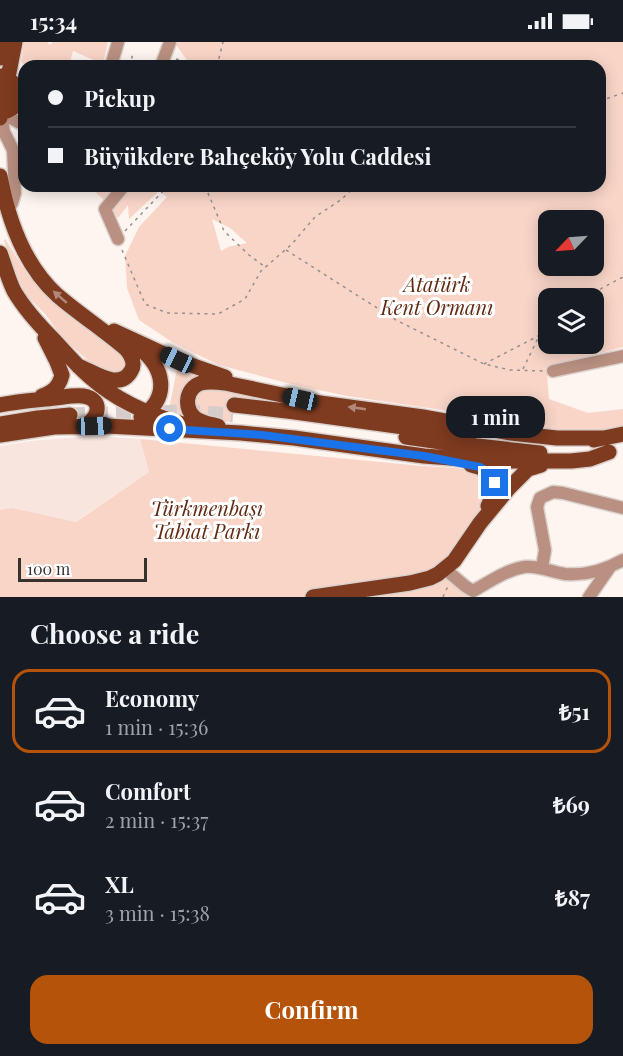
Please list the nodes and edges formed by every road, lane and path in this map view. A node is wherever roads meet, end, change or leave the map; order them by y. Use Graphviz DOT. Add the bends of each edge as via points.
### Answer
graph roads {
  1 [pos="3,42"];
  2 [pos="15,42"];
  3 [pos="118,42"];
  4 [pos="170,42"];
  5 [pos="223,42"];
  6 [pos="133,53"];
  7 [pos="0,58"];
  8 [pos="113,60"];
  9 [pos="131,60"];
  10 [pos="163,60"];
  11 [pos="218,60"];
  12 [pos="4,77"];
  13 [pos="623,93"];
  14 [pos="606,99"];
  15 [pos="1,113"];
  16 [pos="0,118"];
  17 [pos="18,122"];
  18 [pos="0,176"];
  19 [pos="119,192"];
  20 [pos="162,192"];
  21 [pos="208,192"];
  22 [pos="349,192"];
  23 [pos="7,211"];
  24 [pos="0,229"];
  25 [pos="118,239"];
  26 [pos="286,250"];
  27 [pos="0,253"];
  28 [pos="0,265"];
  29 [pos="265,267"];
  30 [pos="38,274"];
  31 [pos="623,277"];
  32 [pos="9,279"];
  33 [pos="602,288"];
  34 [pos="84,317"];
  35 [pos="37,322"];
  36 [pos="117,332"];
  37 [pos="538,336"];
  38 [pos="538,339"];
  39 [pos="623,356"];
  40 [pos="484,364"];
  41 [pos="78,366"];
  42 [pos="522,370"];
  43 [pos="554,371"];
  44 [pos="259,389"];
  45 [pos="33,399"];
  46 [pos="0,405"];
  47 [pos="148,412"];
  48 [pos="0,413"];
  49 [pos="0,424"];
  50 [pos="107,426"];
  51 [pos="81,427"];
  52 [pos="212,431"];
  53 [pos="240,432"];
  54 [pos="623,434"];
  55 [pos="0,435"];
  56 [pos="602,438"];
  57 [pos="616,451"];
  58 [pos="424,456"];
  59 [pos="556,462"];
  60 [pos="623,508"];
  61 [pos="480,523"];
  62 [pos="623,561"];
  63 [pos="610,567"];
  64 [pos="445,568"];
  65 [pos="542,568"];
  66 [pos="474,594"];
  67 [pos="313,597"];
  68 [pos="589,597"];
  1 -- 7 [label="main road"];
  2 -- 12 [label="main road"];
  3 -- 8 [label="street"];
  4 -- 10 [label="street"];
  5 -- 11 [label="path"];
  6 -- 9 [label="path"];
  12 -- 15 [label="main road"];
  13 -- 14 [label="path"];
  15 -- 16 [label="main road"];
  15 -- 17 [label="street"];
  15 -- 23 [label="street" via="4,132 13,150 15,193"];
  18 -- 23 [label="main road"];
  19 -- 25 [label="street" via="105,209"];
  20 -- 25 [label="path"];
  21 -- 29 [label="path, bridge" via="224,231"];
  22 -- 26 [label="path" via="315,217"];
  23 -- 30 [label="main road"];
  24 -- 30 [label="main road"];
  25 -- 29 [label="path" via="145,304 167,314 218,314 245,299"];
  26 -- 29 [label="path"];
  26 -- 40 [label="path" via="396,320"];
  27 -- 32 [label="main road"];
  28 -- 32 [label="street"];
  34 -- 30 [label="main road, one-way"];
  31 -- 33 [label="path"];
  32 -- 35 [label="main road"];
  34 -- 36 [label="main road"];
  34 -- 41 [label="main road" via="126,349 133,365 121,380 104,378"];
  35 -- 41 [label="main road"];
  35 -- 45 [label="main road" via="62,375 54,391"];
  36 -- 44 [label="main road" via="183,363"];
  36 -- 47 [label="main road" via="149,356 158,370 160,392"];
  37 -- 40 [label="path"];
  38 -- 42 [label="path"];
  39 -- 43 [label="street"];
  40 -- 42 [label="path"];
  41 -- 47 [label="main road" via="114,395"];
  42 -- 43 [label="path"];
  44 -- 53 [label="main road" via="210,381 196,385 188,394 188,407 195,417"];
  56 -- 44 [label="main road, one-way" via="511,433 320,403"];
  45 -- 46 [label="main road"];
  45 -- 51 [label="main road" via="89,398 95,402 96,415"];
  47 -- 50 [label="main road" via="132,421"];
  47 -- 52 [label="main road"];
  48 -- 49 [label="main road" via="70,410"];
  50 -- 51 [label="main road"];
  50 -- 52 [label="main road"];
  51 -- 55 [label="main road"];
  52 -- 53 [label="main road"];
  53 -- 58 [label="main road"];
  54 -- 56 [label="main road"];
  56 -- 57 [label="main road" via="555,445 528,444 295,412 233,410 531,453"];
  57 -- 59 [label="main road" via="590,459"];
  58 -- 59 [label="main road"];
  58 -- 61 [label="main road" via="480,467 490,473 495,489"];
  59 -- 61 [label="main road" via="528,470"];
  60 -- 65 [label="street" via="563,493 540,498 537,507 545,550"];
  61 -- 64 [label="main road"];
  62 -- 63 [label="street"];
  63 -- 65 [label="street" via="589,574 565,574"];
  63 -- 68 [label="street"];
  64 -- 66 [label="street"];
  64 -- 67 [label="main road" via="430,578 410,583"];
  65 -- 66 [label="street" via="525,567 500,575"];
}
